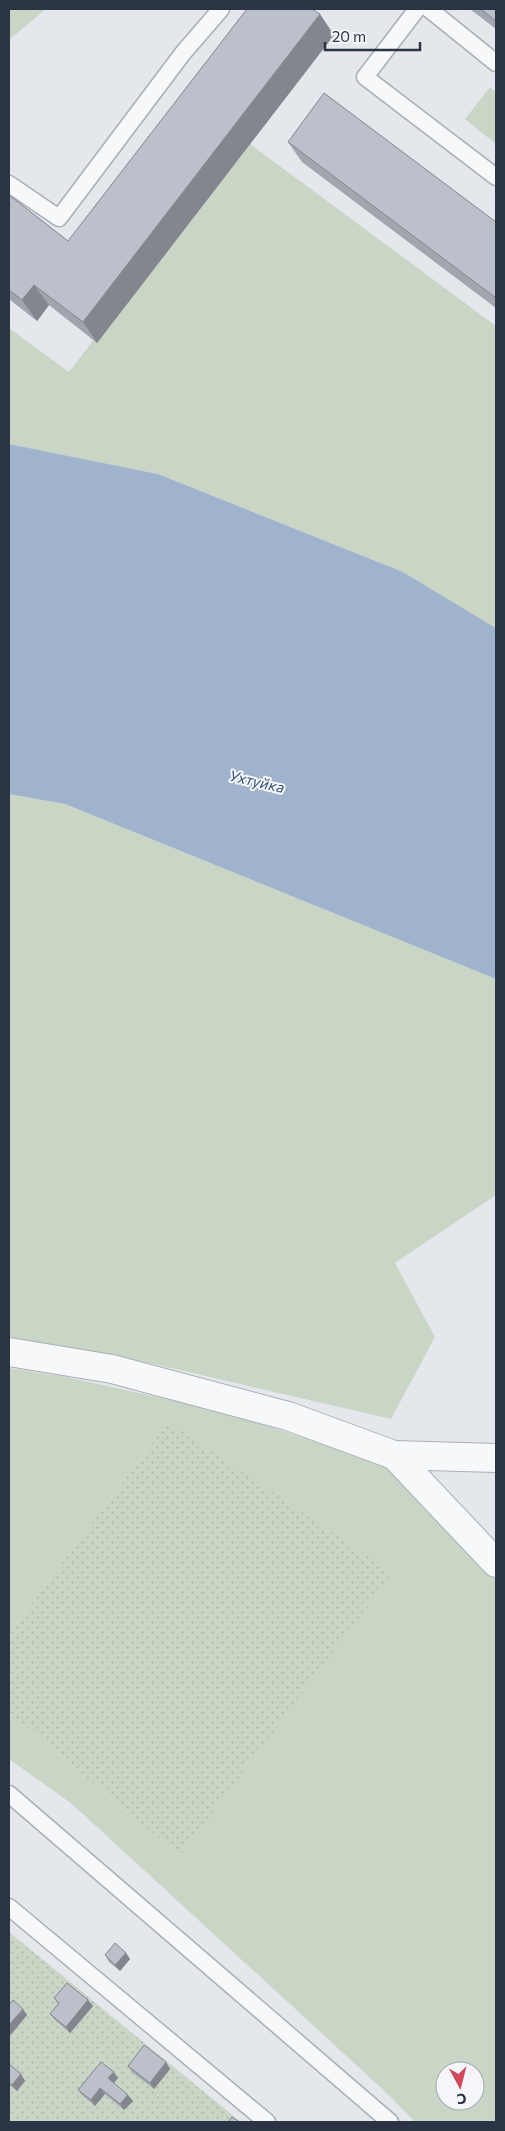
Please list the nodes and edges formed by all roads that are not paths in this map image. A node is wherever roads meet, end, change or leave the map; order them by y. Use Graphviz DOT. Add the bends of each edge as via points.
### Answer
graph roads {
  1 [pos="221,9"];
  2 [pos="417,9"];
  3 [pos="430,9"];
  4 [pos="496,63"];
  5 [pos="496,177"];
  6 [pos="9,184"];
  7 [pos="9,1352"];
  8 [pos="394,1455"];
  9 [pos="496,1458"];
  10 [pos="496,1564"];
  11 [pos="9,1794"];
  12 [pos="9,1907"];
  13 [pos="267,2122"];
  14 [pos="390,2122"];
  1 -- 6 [label="lane" via="183,53 59,218"];
  2 -- 5 [label="lane" via="365,77"];
  3 -- 4 [label="lane"];
  7 -- 8 [label="street" via="112,1369 279,1413"];
  8 -- 9 [label="street"];
  8 -- 10 [label="street"];
  11 -- 14 [label="lane"];
  12 -- 13 [label="lane"];
}
